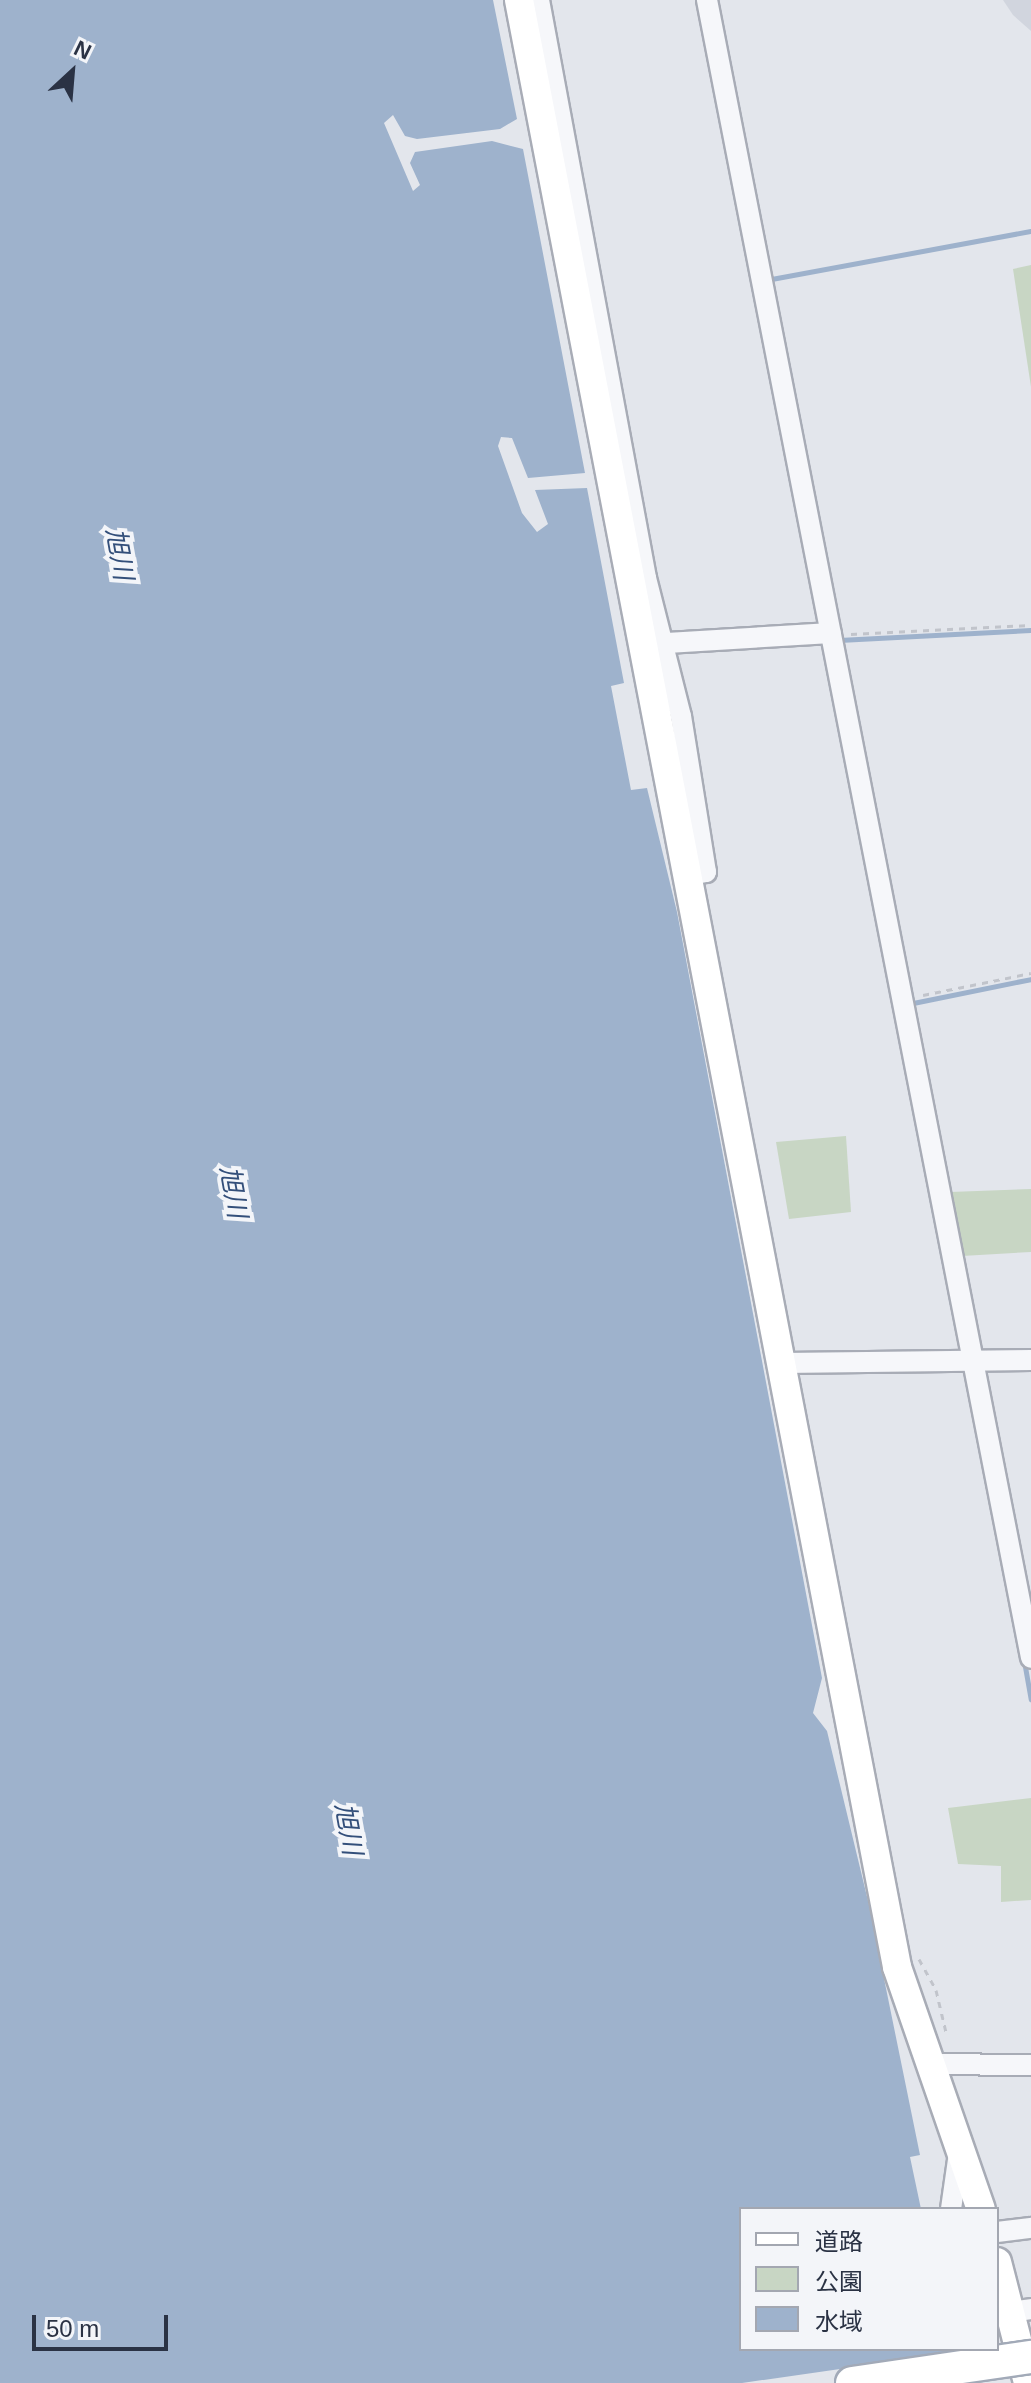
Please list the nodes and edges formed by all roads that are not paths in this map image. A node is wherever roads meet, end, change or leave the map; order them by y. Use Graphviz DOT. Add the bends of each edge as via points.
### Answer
graph roads {
  1 [pos="519,0"];
  2 [pos="539,0"];
  3 [pos="707,0"];
  4 [pos="640,579"];
  5 [pos="825,633"];
  6 [pos="667,643"];
  7 [pos="690,875"];
  8 [pos="1031,1360"];
  9 [pos="971,1361"];
  10 [pos="783,1363"];
  11 [pos="1031,1658"];
  12 [pos="932,2064"];
  13 [pos="1031,2065"];
  14 [pos="960,2146"];
  15 [pos="951,2207"];
  16 [pos="980,2207"];
  17 [pos="1031,2228"];
  18 [pos="999,2232"];
  19 [pos="999,2266"];
  20 [pos="1021,2310"];
  21 [pos="975,2351"];
  22 [pos="1031,2357"];
  23 [pos="852,2383"];
  24 [pos="982,2383"];
  25 [pos="1028,2383"];
  1 -- 4 [label="street"];
  2 -- 4 [label="street"];
  3 -- 5 [label="street"];
  4 -- 6 [label="street"];
  4 -- 7 [label="street"];
  5 -- 6 [label="street"];
  5 -- 9 [label="street" via="903,1000"];
  6 -- 7 [label="street" via="706,872"];
  7 -- 10 [label="street"];
  8 -- 9 [label="street"];
  9 -- 10 [label="street"];
  9 -- 11 [label="street"];
  10 -- 12 [label="street" via="826,1626 897,1967"];
  12 -- 13 [label="street"];
  12 -- 14 [label="street"];
  14 -- 15 [label="street"];
  14 -- 16 [label="street"];
  17 -- 18 [label="street"];
  19 -- 20 [label="street"];
  20 -- 25 [label="street"];
  21 -- 24 [label="street"];
  22 -- 23 [label="main road, bridge"];
}
